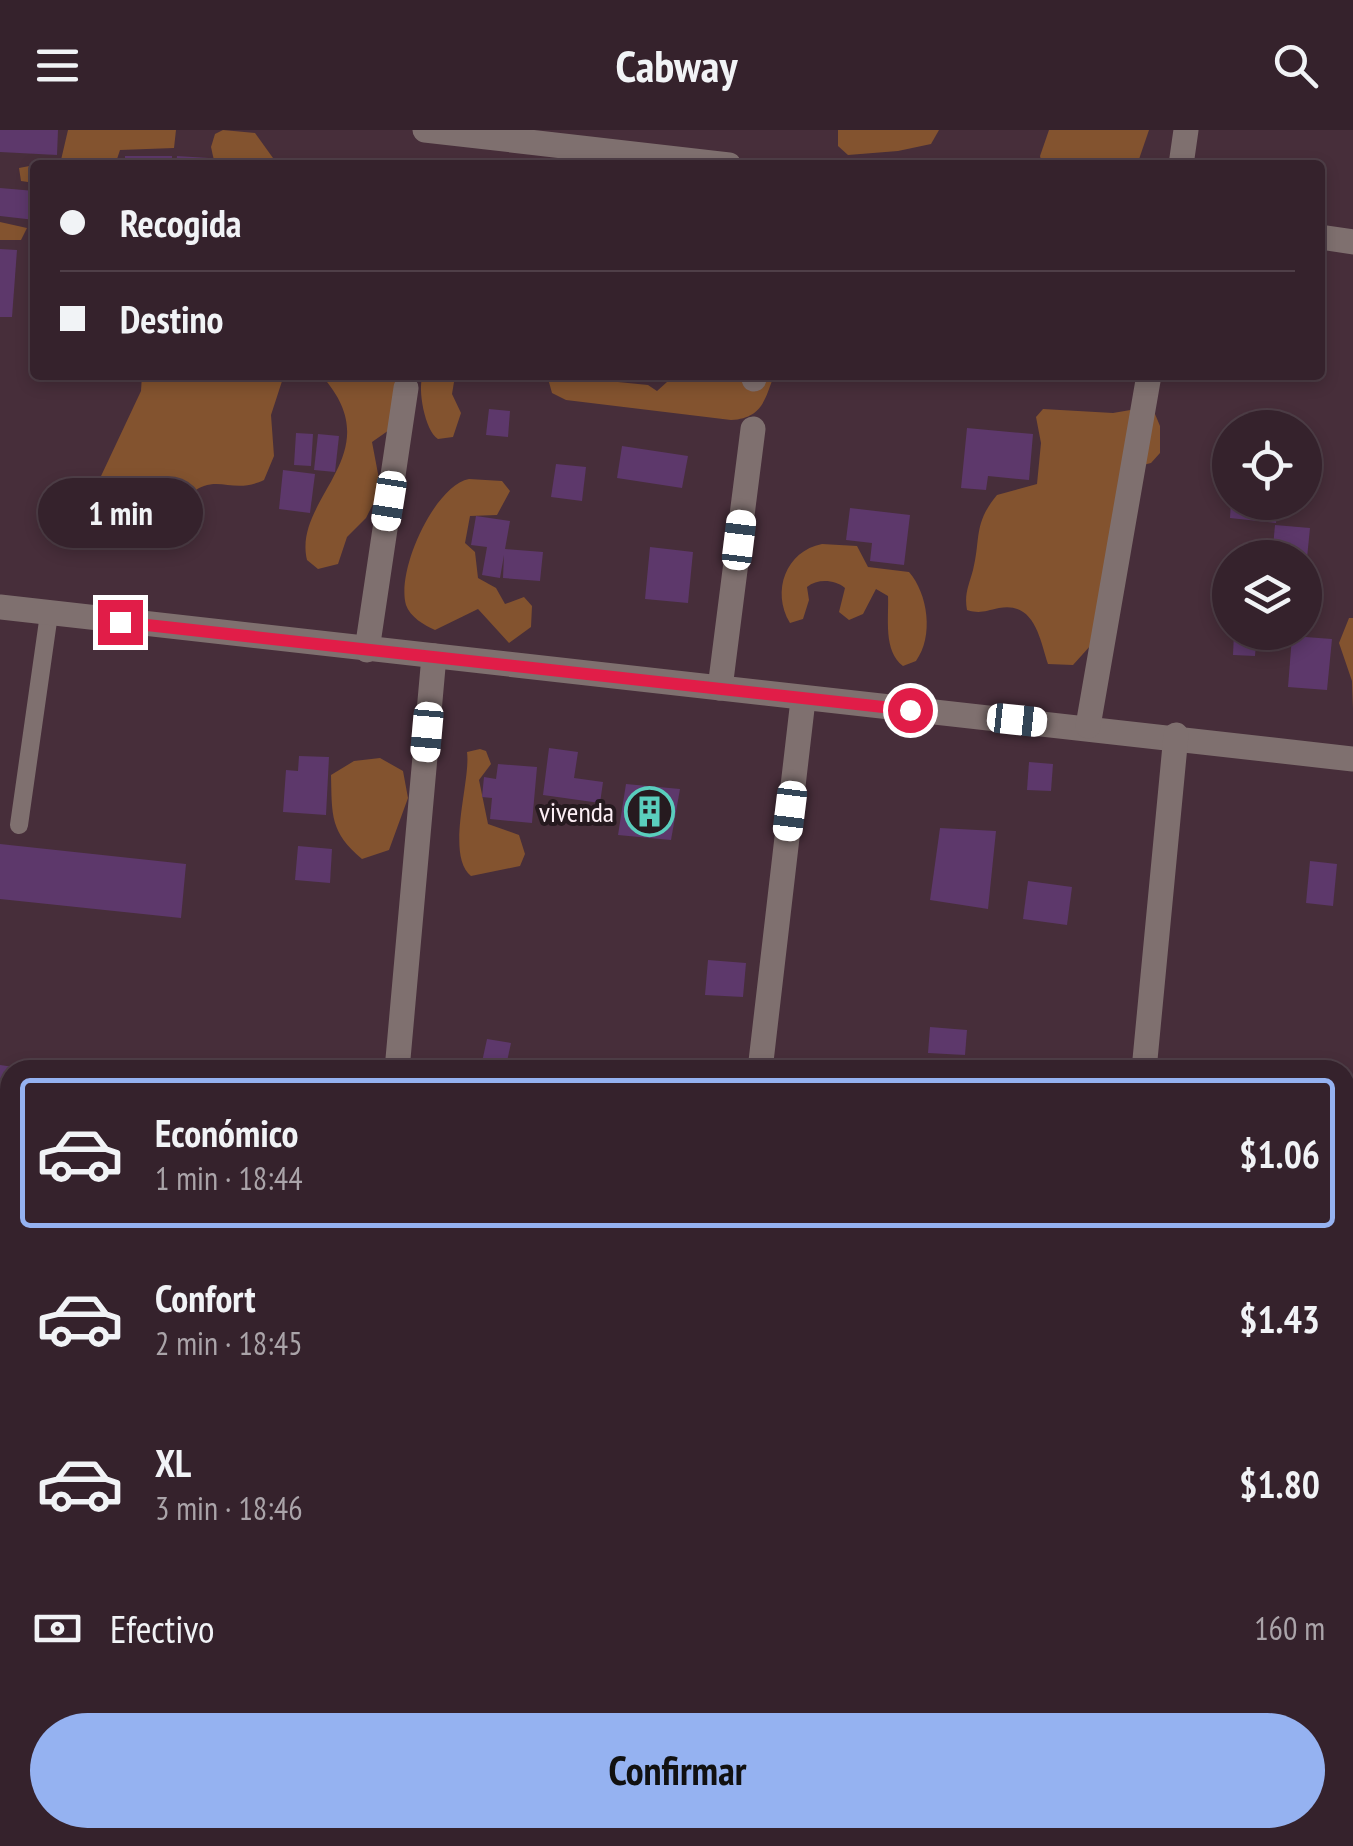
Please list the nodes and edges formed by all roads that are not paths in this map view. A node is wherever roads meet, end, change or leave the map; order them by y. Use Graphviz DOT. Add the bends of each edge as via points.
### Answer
graph roads {
  1 [pos="425,130"];
  2 [pos="1186,130"];
  3 [pos="553,138"];
  4 [pos="696,160"];
  5 [pos="1182,160"];
  6 [pos="1325,238"];
  7 [pos="1353,242"];
  8 [pos="1148,380"];
  9 [pos="406,388"];
  10 [pos="753,429"];
  11 [pos="0,607"];
  12 [pos="49,614"];
  13 [pos="367,650"];
  14 [pos="434,656"];
  15 [pos="720,688"];
  16 [pos="803,700"];
  17 [pos="1088,726"];
  18 [pos="1176,736"];
  19 [pos="1353,759"];
  20 [pos="20,825"];
  21 [pos="398,1060"];
  22 [pos="761,1060"];
  23 [pos="1145,1060"];
  1 -- 3 [label="street"];
  2 -- 5 [label="street"];
  3 -- 4 [label="street"];
  6 -- 7 [label="street"];
  8 -- 17 [label="street"];
  9 -- 13 [label="street"];
  10 -- 15 [label="street"];
  11 -- 12 [label="street"];
  12 -- 13 [label="street"];
  12 -- 20 [label="lane"];
  13 -- 14 [label="street"];
  14 -- 15 [label="street"];
  14 -- 21 [label="street"];
  15 -- 16 [label="street"];
  16 -- 17 [label="street"];
  16 -- 22 [label="street"];
  17 -- 18 [label="street"];
  18 -- 19 [label="street"];
  18 -- 23 [label="street"];
}
